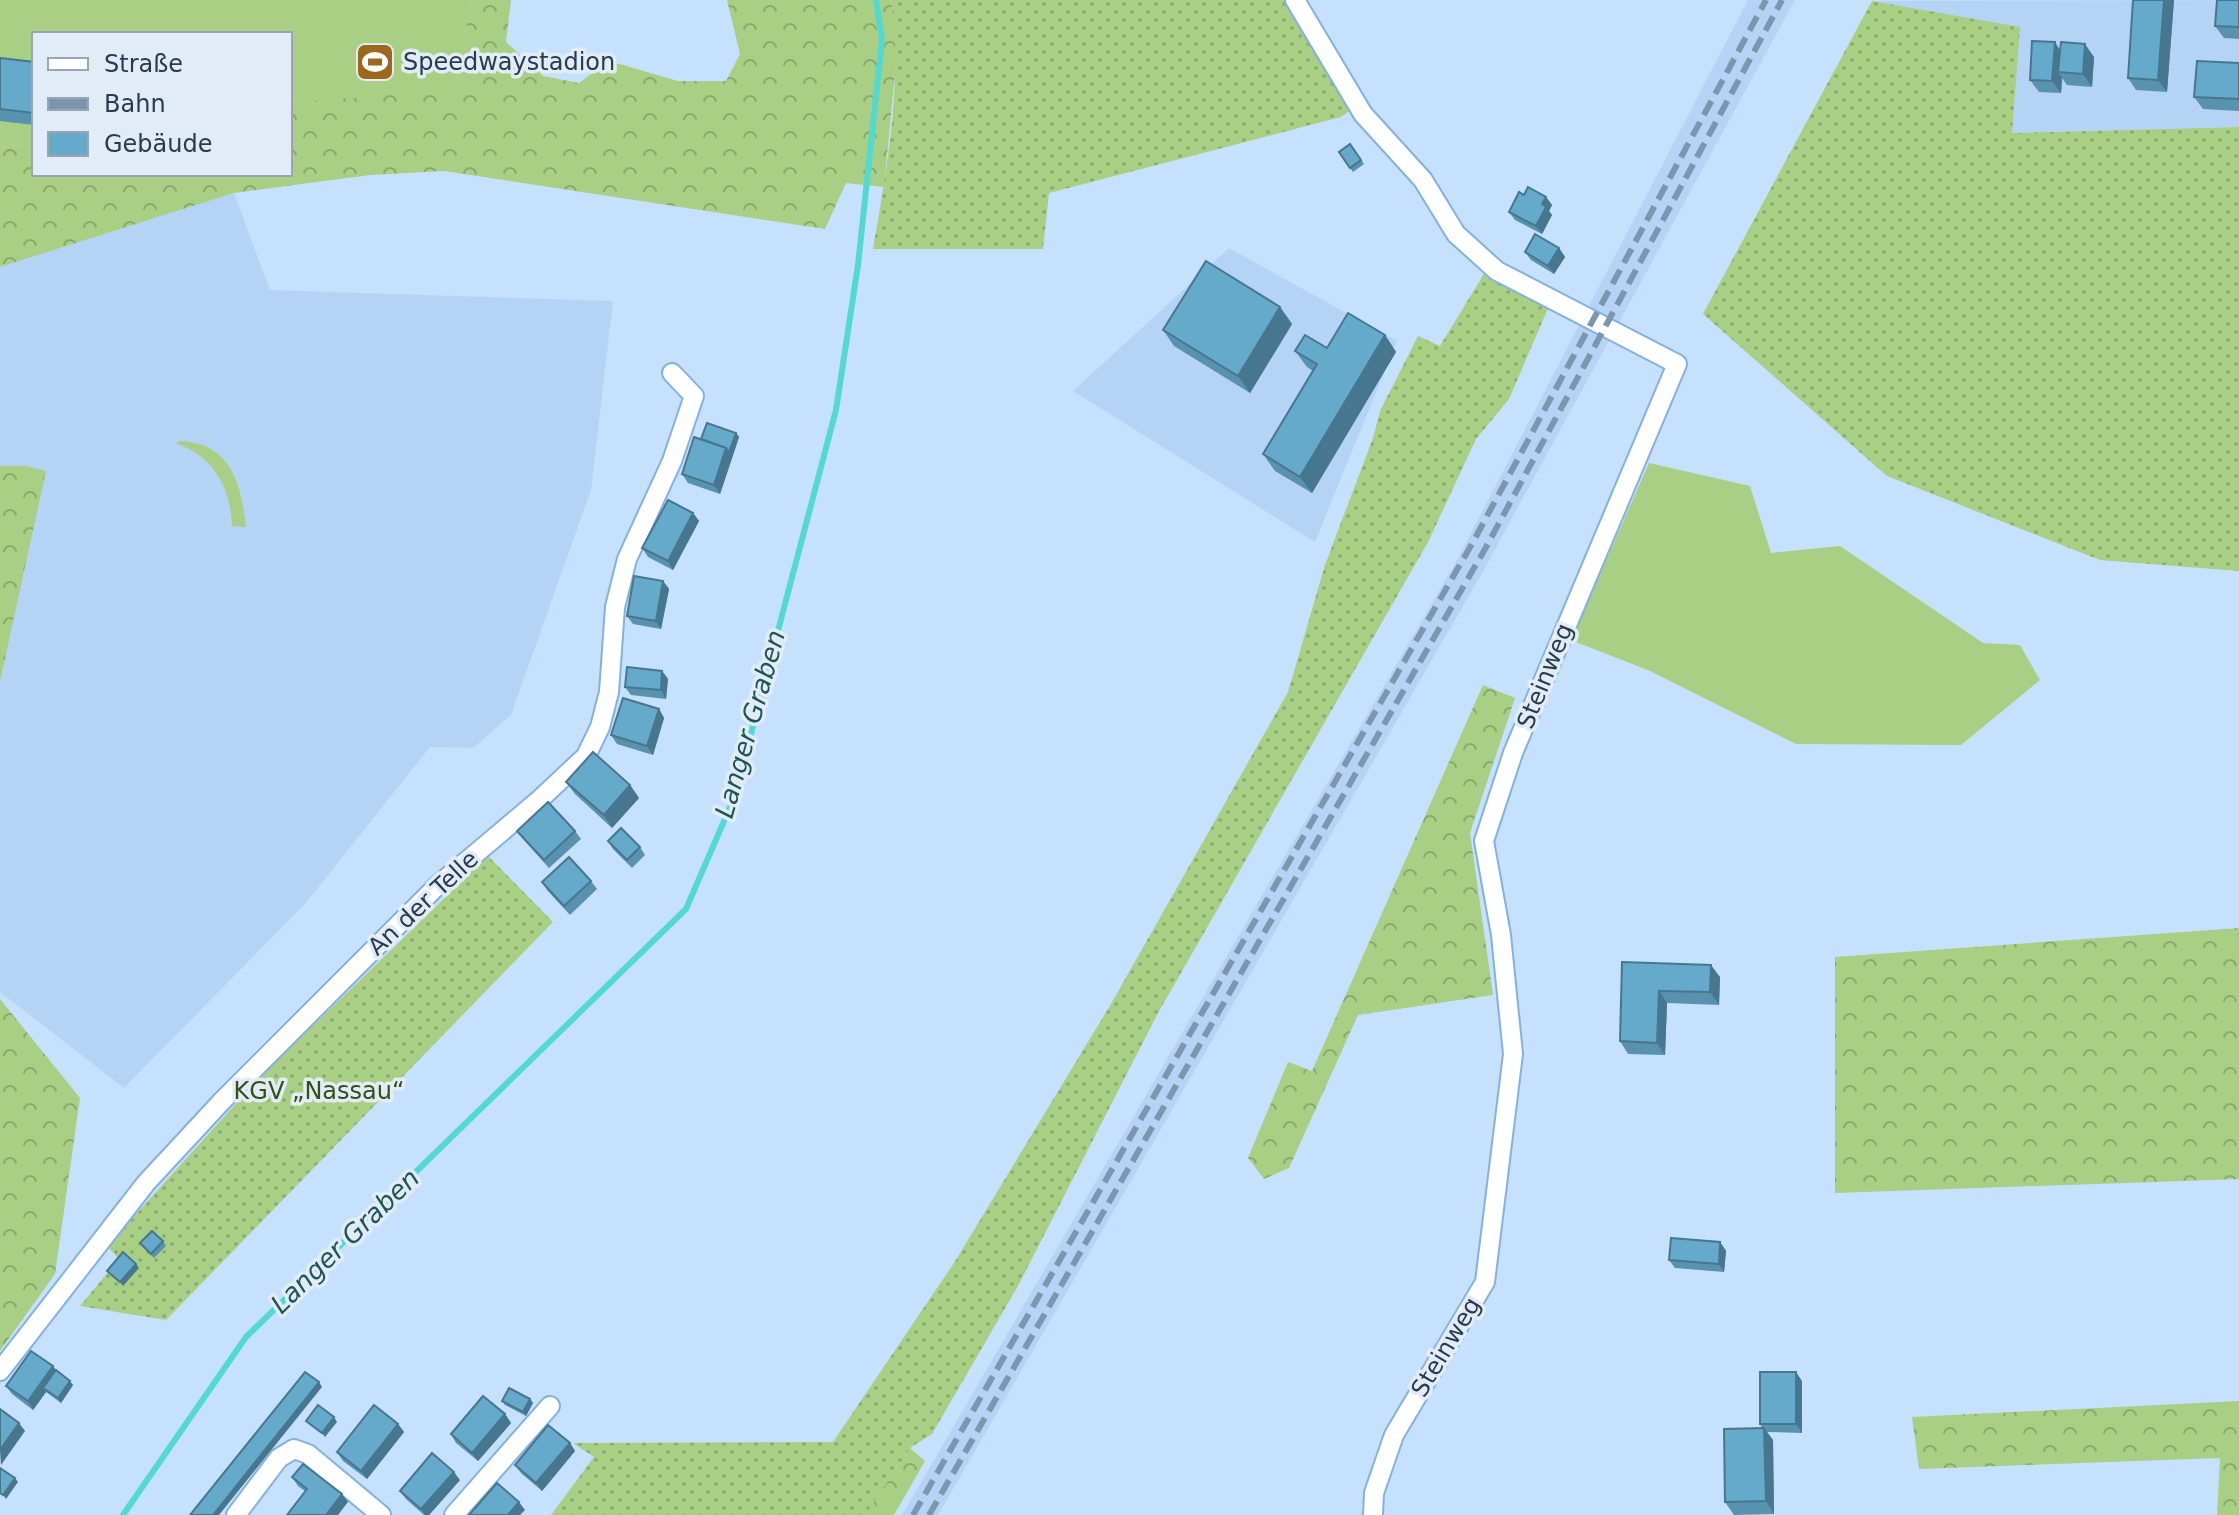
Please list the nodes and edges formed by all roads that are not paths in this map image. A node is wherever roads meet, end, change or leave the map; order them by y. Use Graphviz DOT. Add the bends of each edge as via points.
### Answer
graph roads {
  1 [pos="1295,0"];
  2 [pos="672,373"];
  3 [pos="0,1371"];
  4 [pos="550,1406"];
  5 [pos="236,1515"];
  6 [pos="381,1515"];
  7 [pos="454,1515"];
  8 [pos="1373,1515"];
  1 -- 8 [label="street, Steinweg" via="1363,114 1423,180 1456,234 1497,271 1677,364 1513,753 1484,841 1501,935 1513,1054 1485,1282 1394,1435 1374,1493"];
  2 -- 3 [label="street, An der Telle" via="694,396 672,461 627,559 615,607 609,692 586,756 436,887 222,1101 146,1183"];
  4 -- 7 [label="street"];
  5 -- 6 [label="street" via="279,1458 294,1449 308,1454"];
}
